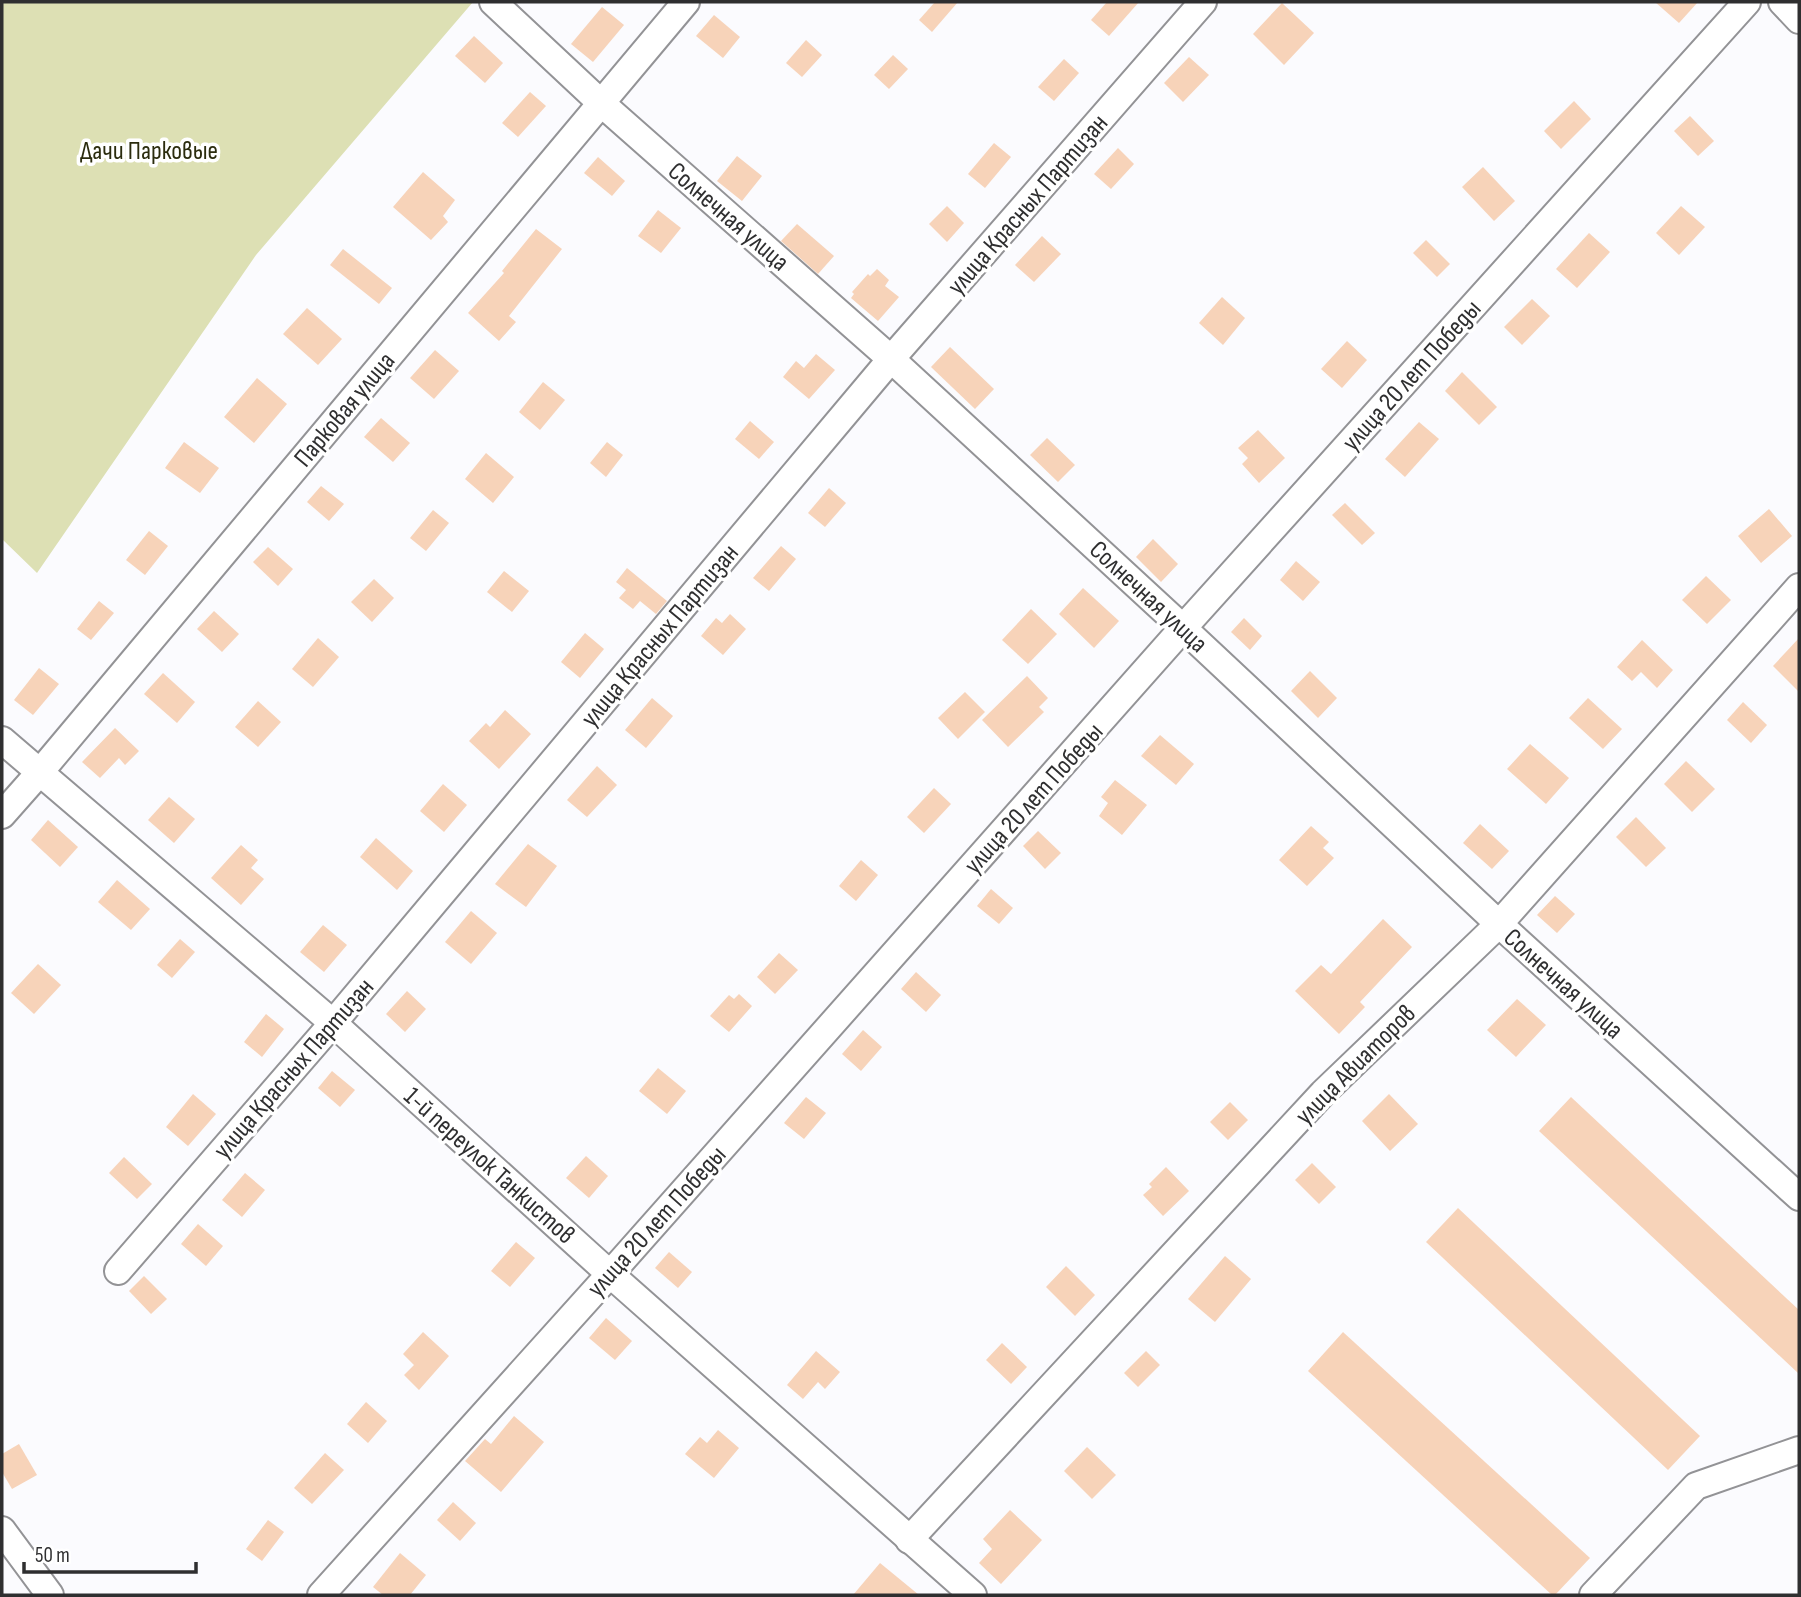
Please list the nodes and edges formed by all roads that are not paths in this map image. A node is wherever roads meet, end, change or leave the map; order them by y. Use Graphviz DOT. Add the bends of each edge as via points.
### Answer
graph roads {
  1 [pos="493,2"];
  2 [pos="686,2"];
  3 [pos="1203,2"];
  4 [pos="1747,2"];
  5 [pos="1782,2"];
  6 [pos="1799,20"];
  7 [pos="601,103"];
  8 [pos="891,359"];
  9 [pos="1799,587"];
  10 [pos="1183,628"];
  11 [pos="2,740"];
  12 [pos="40,772"];
  13 [pos="2,815"];
  14 [pos="1499,924"];
  15 [pos="333,1023"];
  16 [pos="1799,1197"];
  17 [pos="118,1271"];
  18 [pos="610,1274"];
  19 [pos="1799,1450"];
  20 [pos="2,1530"];
  21 [pos="909,1539"];
  22 [pos="50,1595"];
  23 [pos="321,1595"];
  24 [pos="973,1595"];
  25 [pos="1593,1595"];
  1 -- 7 [label="street, Солнечная улица"];
  2 -- 7 [label="street, Парковая улица"];
  3 -- 8 [label="street, улица Красных Партизан"];
  4 -- 10 [label="street, улица 20 лет Победы"];
  5 -- 6 [label="street"];
  7 -- 8 [label="street, Солнечная улица"];
  7 -- 12 [label="street, Парковая улица"];
  8 -- 10 [label="street, Солнечная улица"];
  8 -- 15 [label="street, улица Красных Партизан"];
  9 -- 14 [label="street, улица Авиаторов"];
  10 -- 14 [label="street, Солнечная улица"];
  10 -- 18 [label="street, улица 20 лет Победы"];
  11 -- 12 [label="street, 1-й переулок Танкистов"];
  12 -- 13 [label="street, Парковая улица"];
  12 -- 15 [label="street, 1-й переулок Танкистов"];
  14 -- 16 [label="street, Солнечная улица"];
  14 -- 21 [label="street, улица Авиаторов" via="1323,1093"];
  15 -- 17 [label="street, улица Красных Партизан"];
  15 -- 18 [label="street, 1-й переулок Танкистов"];
  18 -- 21 [label="street, 1-й переулок Танкистов"];
  18 -- 23 [label="street, улица 20 лет Победы"];
  19 -- 25 [label="street" via="1696,1486"];
  20 -- 22 [label="street"];
  21 -- 24 [label="street, 1-й переулок Танкистов"];
}
